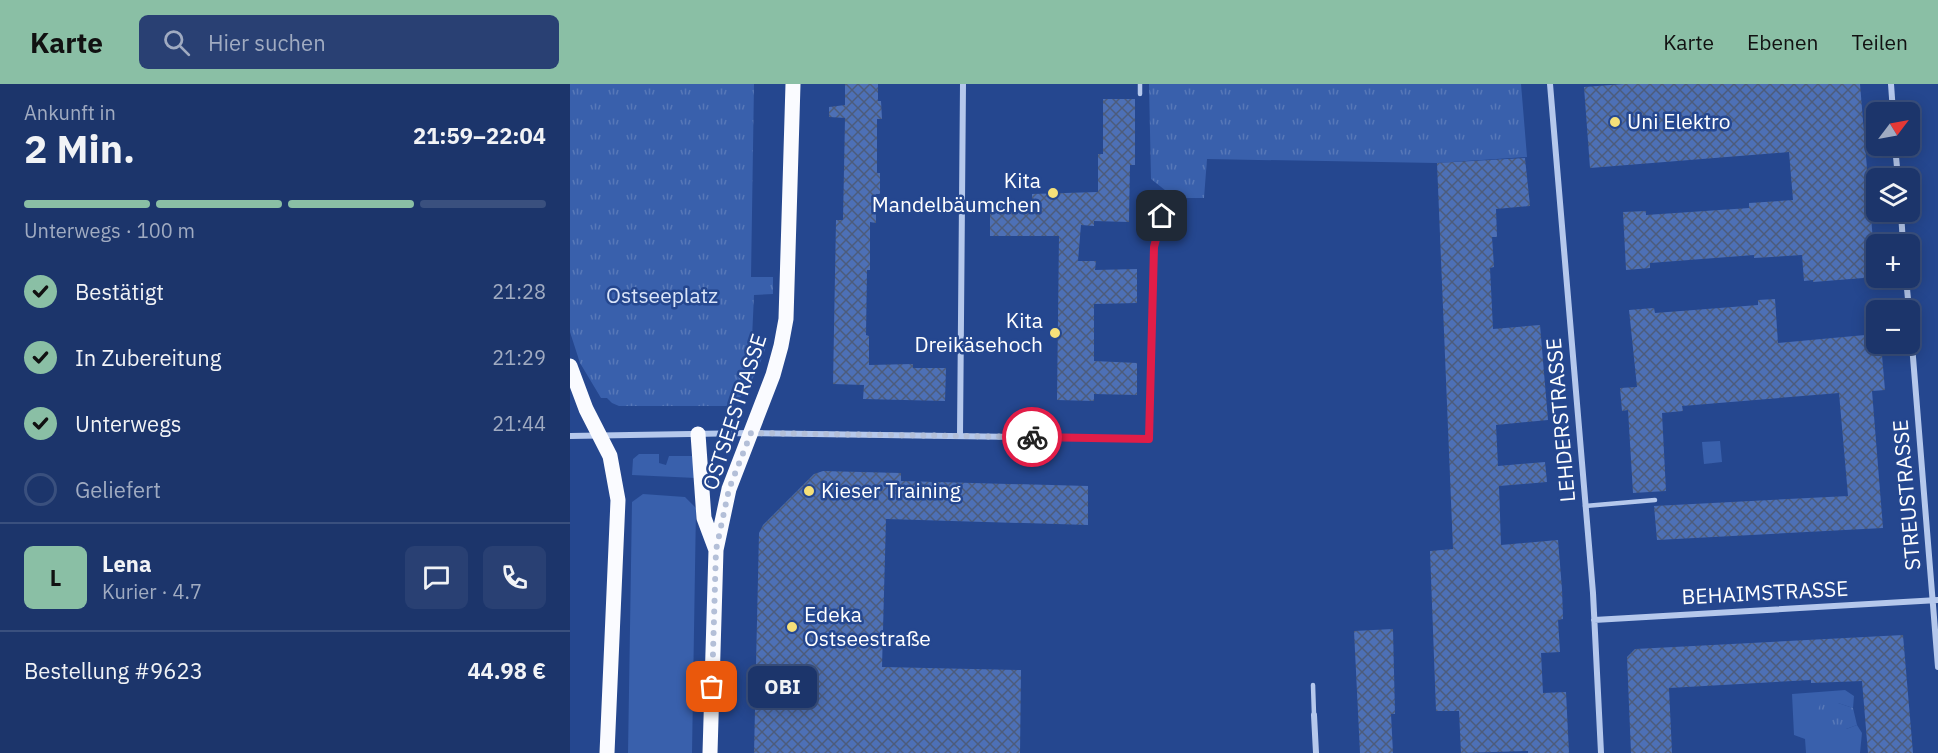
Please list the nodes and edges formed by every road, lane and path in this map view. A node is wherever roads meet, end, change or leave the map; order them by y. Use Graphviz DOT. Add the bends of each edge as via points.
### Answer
graph roads {
  1 [pos="793,84"];
  2 [pos="963,84"];
  3 [pos="1140,84"];
  4 [pos="1550,84"];
  5 [pos="1891,84"];
  6 [pos="1140,94"];
  7 [pos="1892,102"];
  8 [pos="1162,216"];
  9 [pos="1913,354"];
  10 [pos="570,366"];
  11 [pos="751,433"];
  12 [pos="699,434"];
  13 [pos="570,436"];
  14 [pos="601,436"];
  15 [pos="960,436"];
  16 [pos="1655,500"];
  17 [pos="1585,506"];
  18 [pos="716,550"];
  19 [pos="1935,600"];
  20 [pos="1594,620"];
  21 [pos="1938,667"];
  22 [pos="1313,686"];
  23 [pos="1314,715"];
  24 [pos="607,753"];
  25 [pos="710,753"];
  26 [pos="1316,753"];
  27 [pos="1601,753"];
  1 -- 11 [label="main road, OSTSEESTRASSE" via="786,319 773,375"];
  2 -- 15 [label="street"];
  3 -- 6 [label="lane"];
  4 -- 17 [label="street, LEHDERSTRASSE"];
  5 -- 7 [label="street"];
  8 -- 15 [label="street" via="1154,247 1149,439"];
  9 -- 19 [label="street, STREUSTRASSE"];
  10 -- 14 [label="main road"];
  11 -- 12 [label="street"];
  11 -- 15 [label="street"];
  11 -- 18 [label="main road, OSTSEESTRASSE" via="729,489"];
  12 -- 14 [label="street"];
  12 -- 18 [label="main road" via="704,518"];
  13 -- 14 [label="street"];
  14 -- 24 [label="main road" via="610,456 618,500"];
  16 -- 17 [label="lane"];
  17 -- 20 [label="street, LEHDERSTRASSE"];
  18 -- 25 [label="main road, OSTSEESTRASSE"];
  19 -- 20 [label="street, BEHAIMSTRASSE"];
  19 -- 21 [label="street, STREUSTRASSE"];
  20 -- 27 [label="street, LEHDERSTRASSE"];
  22 -- 23 [label="lane"];
  23 -- 26 [label="street"];
}
